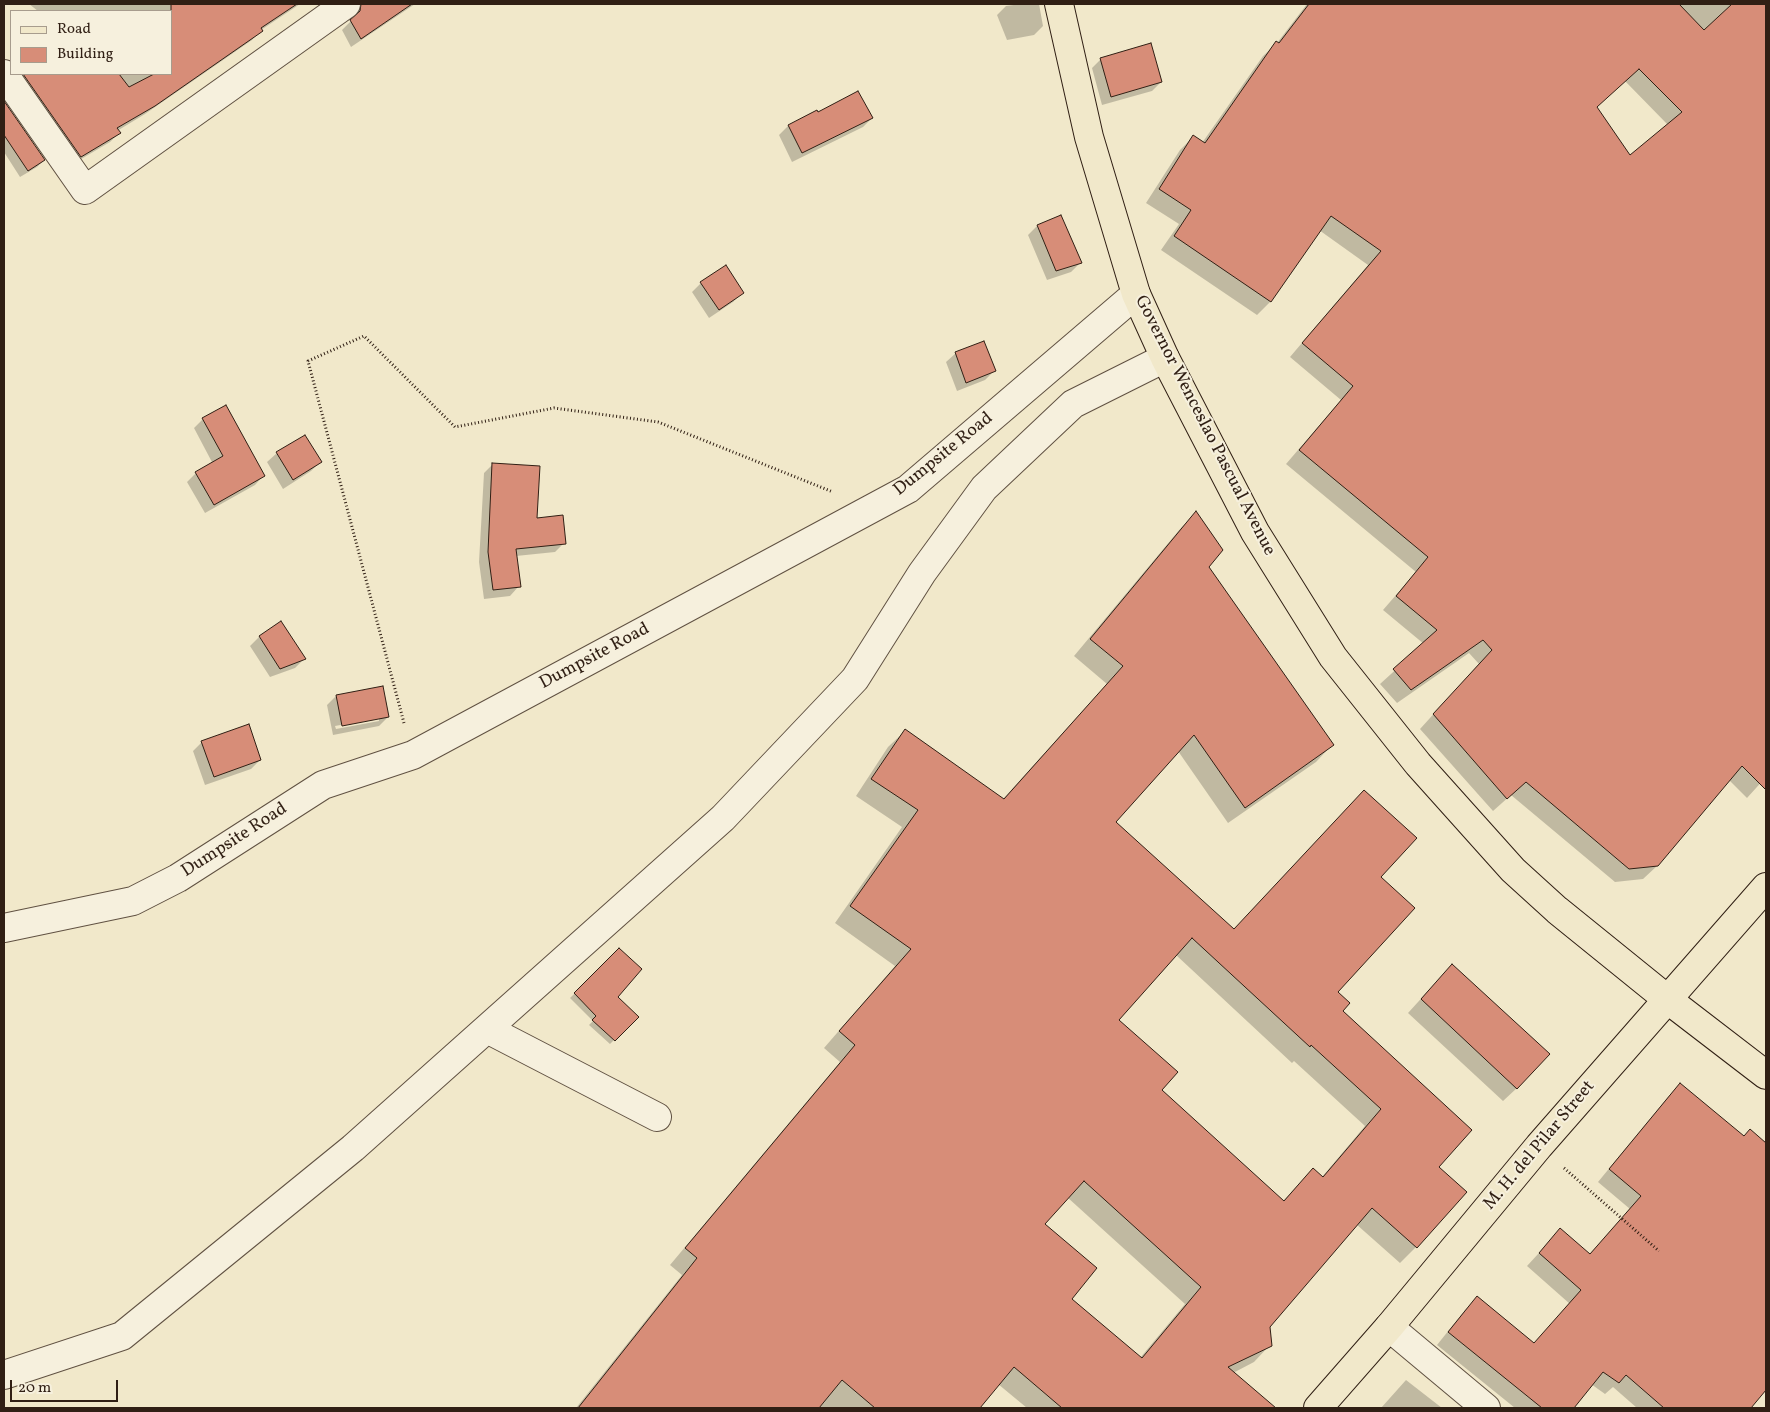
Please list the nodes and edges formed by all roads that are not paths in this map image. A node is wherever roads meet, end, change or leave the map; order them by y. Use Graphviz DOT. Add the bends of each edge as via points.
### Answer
graph roads {
  1 [pos="346,4"];
  2 [pos="1059,4"];
  3 [pos="4,74"];
  4 [pos="1136,294"];
  5 [pos="1166,358"];
  6 [pos="1766,887"];
  7 [pos="4,928"];
  8 [pos="1668,999"];
  9 [pos="487,1029"];
  10 [pos="1766,1075"];
  11 [pos="657,1117"];
  12 [pos="1388,1327"];
  13 [pos="4,1375"];
  14 [pos="1318,1408"];
  15 [pos="1486,1408"];
  1 -- 3 [label="street" via="85,190"];
  2 -- 4 [label="main road, Governor Wenceslao Pascual Avenue" via="1089,137"];
  4 -- 5 [label="main road, Governor Wenceslao Pascual Avenue"];
  4 -- 7 [label="street, Dumpsite Road" via="908,489 413,755 323,785 178,878 133,901"];
  5 -- 8 [label="main road, Governor Wenceslao Pascual Avenue" via="1255,532 1333,657 1418,764 1513,870 1557,910"];
  5 -- 9 [label="street" via="1073,404 984,488 922,573 855,679 723,818"];
  6 -- 8 [label="main road, M. H. del Pilar Street"];
  8 -- 10 [label="main road, Governor Wenceslao Pascual Avenue"];
  8 -- 12 [label="main road, M. H. del Pilar Street" via="1539,1146"];
  9 -- 11 [label="street"];
  9 -- 13 [label="street" via="353,1148 122,1336"];
  12 -- 14 [label="main road, M. H. del Pilar Street"];
  12 -- 15 [label="street"];
}
